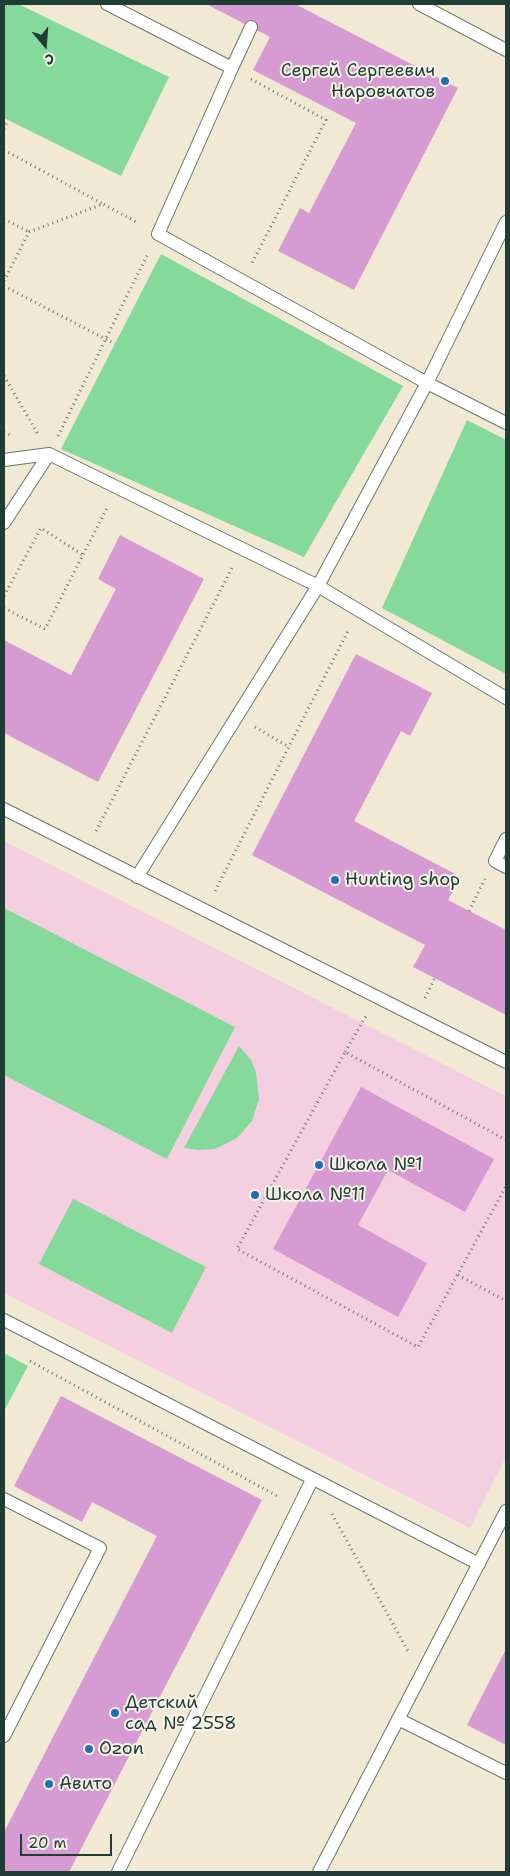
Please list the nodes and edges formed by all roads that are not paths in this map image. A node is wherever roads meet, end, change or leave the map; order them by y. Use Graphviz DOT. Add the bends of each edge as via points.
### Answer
graph roads {
  1 [pos="107,4"];
  2 [pos="419,4"];
  3 [pos="251,27"];
  4 [pos="506,50"];
  5 [pos="232,68"];
  6 [pos="506,222"];
  7 [pos="427,383"];
  8 [pos="506,423"];
  9 [pos="49,454"];
  10 [pos="4,460"];
  11 [pos="4,523"];
  12 [pos="318,586"];
  13 [pos="506,698"];
  14 [pos="4,809"];
  15 [pos="506,839"];
  16 [pos="500,864"];
  17 [pos="137,877"];
  18 [pos="506,1062"];
  19 [pos="4,1320"];
  20 [pos="312,1480"];
  21 [pos="4,1499"];
  22 [pos="506,1511"];
  23 [pos="479,1564"];
  24 [pos="398,1719"];
  25 [pos="4,1736"];
  26 [pos="506,1773"];
  27 [pos="118,1872"];
  28 [pos="319,1872"];
  1 -- 5 [label="lane"];
  2 -- 4 [label="lane"];
  3 -- 5 [label="lane"];
  5 -- 7 [label="lane" via="158,234"];
  6 -- 7 [label="lane"];
  7 -- 8 [label="lane"];
  7 -- 12 [label="lane"];
  9 -- 10 [label="lane"];
  9 -- 11 [label="lane"];
  9 -- 12 [label="lane"];
  12 -- 13 [label="lane"];
  12 -- 17 [label="lane"];
  14 -- 17 [label="lane"];
  15 -- 16 [label="lane"];
  17 -- 18 [label="lane"];
  19 -- 20 [label="lane"];
  20 -- 23 [label="lane"];
  20 -- 27 [label="lane"];
  21 -- 25 [label="lane" via="100,1548"];
  22 -- 23 [label="lane"];
  23 -- 24 [label="lane"];
  24 -- 26 [label="lane"];
  24 -- 28 [label="lane"];
}
